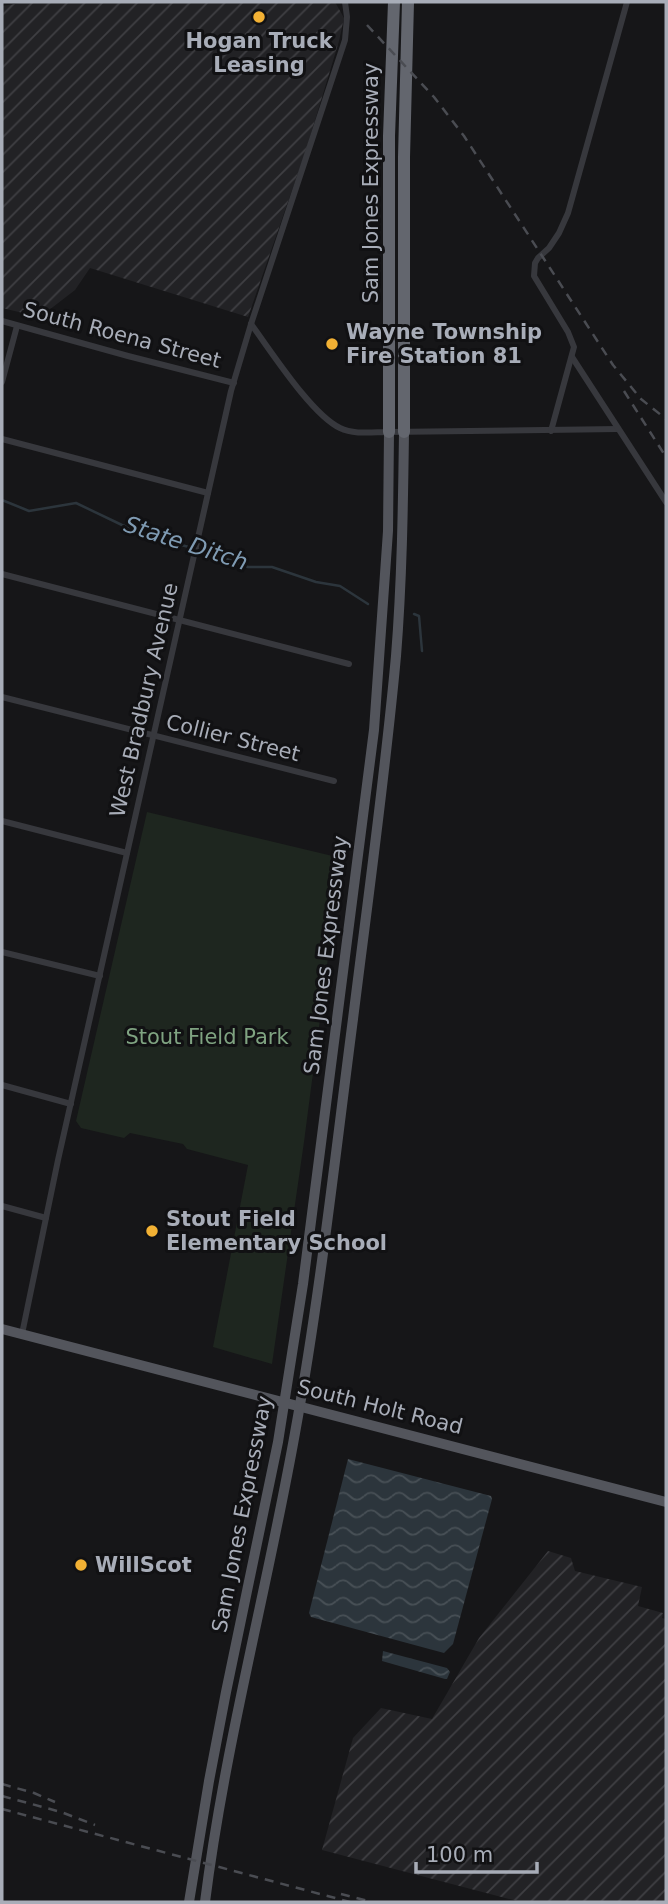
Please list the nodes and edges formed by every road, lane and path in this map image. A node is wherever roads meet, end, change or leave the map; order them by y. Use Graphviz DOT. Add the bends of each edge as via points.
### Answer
graph roads {
  1 [pos="345,2"];
  2 [pos="393,2"];
  3 [pos="408,2"];
  4 [pos="627,2"];
  5 [pos="2,321"];
  6 [pos="251,324"];
  7 [pos="17,326"];
  8 [pos="572,357"];
  9 [pos="2,382"];
  10 [pos="234,383"];
  11 [pos="618,429"];
  12 [pos="551,431"];
  13 [pos="389,432"];
  14 [pos="404,432"];
  15 [pos="2,439"];
  16 [pos="208,493"];
  17 [pos="666,502"];
  18 [pos="2,574"];
  19 [pos="179,620"];
  20 [pos="349,664"];
  21 [pos="2,698"];
  22 [pos="153,736"];
  23 [pos="334,781"];
  24 [pos="2,821"];
  25 [pos="127,853"];
  26 [pos="2,952"];
  27 [pos="100,976"];
  28 [pos="2,1085"];
  29 [pos="71,1104"];
  30 [pos="2,1206"];
  31 [pos="46,1218"];
  32 [pos="2,1329"];
  33 [pos="22,1334"];
  34 [pos="285,1402"];
  35 [pos="300,1406"];
  36 [pos="666,1502"];
  37 [pos="189,1902"];
  38 [pos="205,1902"];
  1 -- 6 [label="street, West Bradbury Avenue" via="345,40"];
  2 -- 13 [label="highway, Sam Jones Expressway"];
  3 -- 14 [label="highway, Sam Jones Expressway"];
  4 -- 8 [label="street" via="568,213 559,233 535,263 534,276 572,339"];
  5 -- 7 [label="street, South Roena Street"];
  6 -- 10 [label="street, West Bradbury Avenue"];
  6 -- 13 [label="street" via="304,395 334,424 353,432"];
  7 -- 9 [label="street"];
  7 -- 10 [label="street, South Roena Street"];
  8 -- 11 [label="street"];
  8 -- 12 [label="street"];
  10 -- 16 [label="street, West Bradbury Avenue"];
  11 -- 12 [label="street"];
  11 -- 17 [label="street"];
  12 -- 14 [label="street"];
  13 -- 14 [label="street"];
  13 -- 34 [label="main road, Sam Jones Expressway" via="386,572 374,730"];
  14 -- 35 [label="main road, Sam Jones Expressway" via="400,584 388,737"];
  15 -- 16 [label="street"];
  16 -- 19 [label="street, West Bradbury Avenue"];
  18 -- 19 [label="street"];
  19 -- 20 [label="street"];
  19 -- 22 [label="street, West Bradbury Avenue"];
  21 -- 22 [label="street, Collier Street"];
  22 -- 23 [label="street, Collier Street"];
  22 -- 25 [label="street, West Bradbury Avenue"];
  24 -- 25 [label="street"];
  25 -- 27 [label="street, West Bradbury Avenue"];
  26 -- 27 [label="street"];
  27 -- 29 [label="street, West Bradbury Avenue"];
  28 -- 29 [label="street"];
  29 -- 31 [label="street, West Bradbury Avenue"];
  30 -- 31 [label="street"];
  31 -- 33 [label="street, West Bradbury Avenue"];
  32 -- 33 [label="main road, South Holt Road"];
  33 -- 34 [label="main road, South Holt Road"];
  34 -- 35 [label="main road, South Holt Road"];
  34 -- 37 [label="main road, Sam Jones Expressway"];
  35 -- 36 [label="main road, South Holt Road"];
  35 -- 38 [label="main road, Sam Jones Expressway" via="232,1739"];
}
